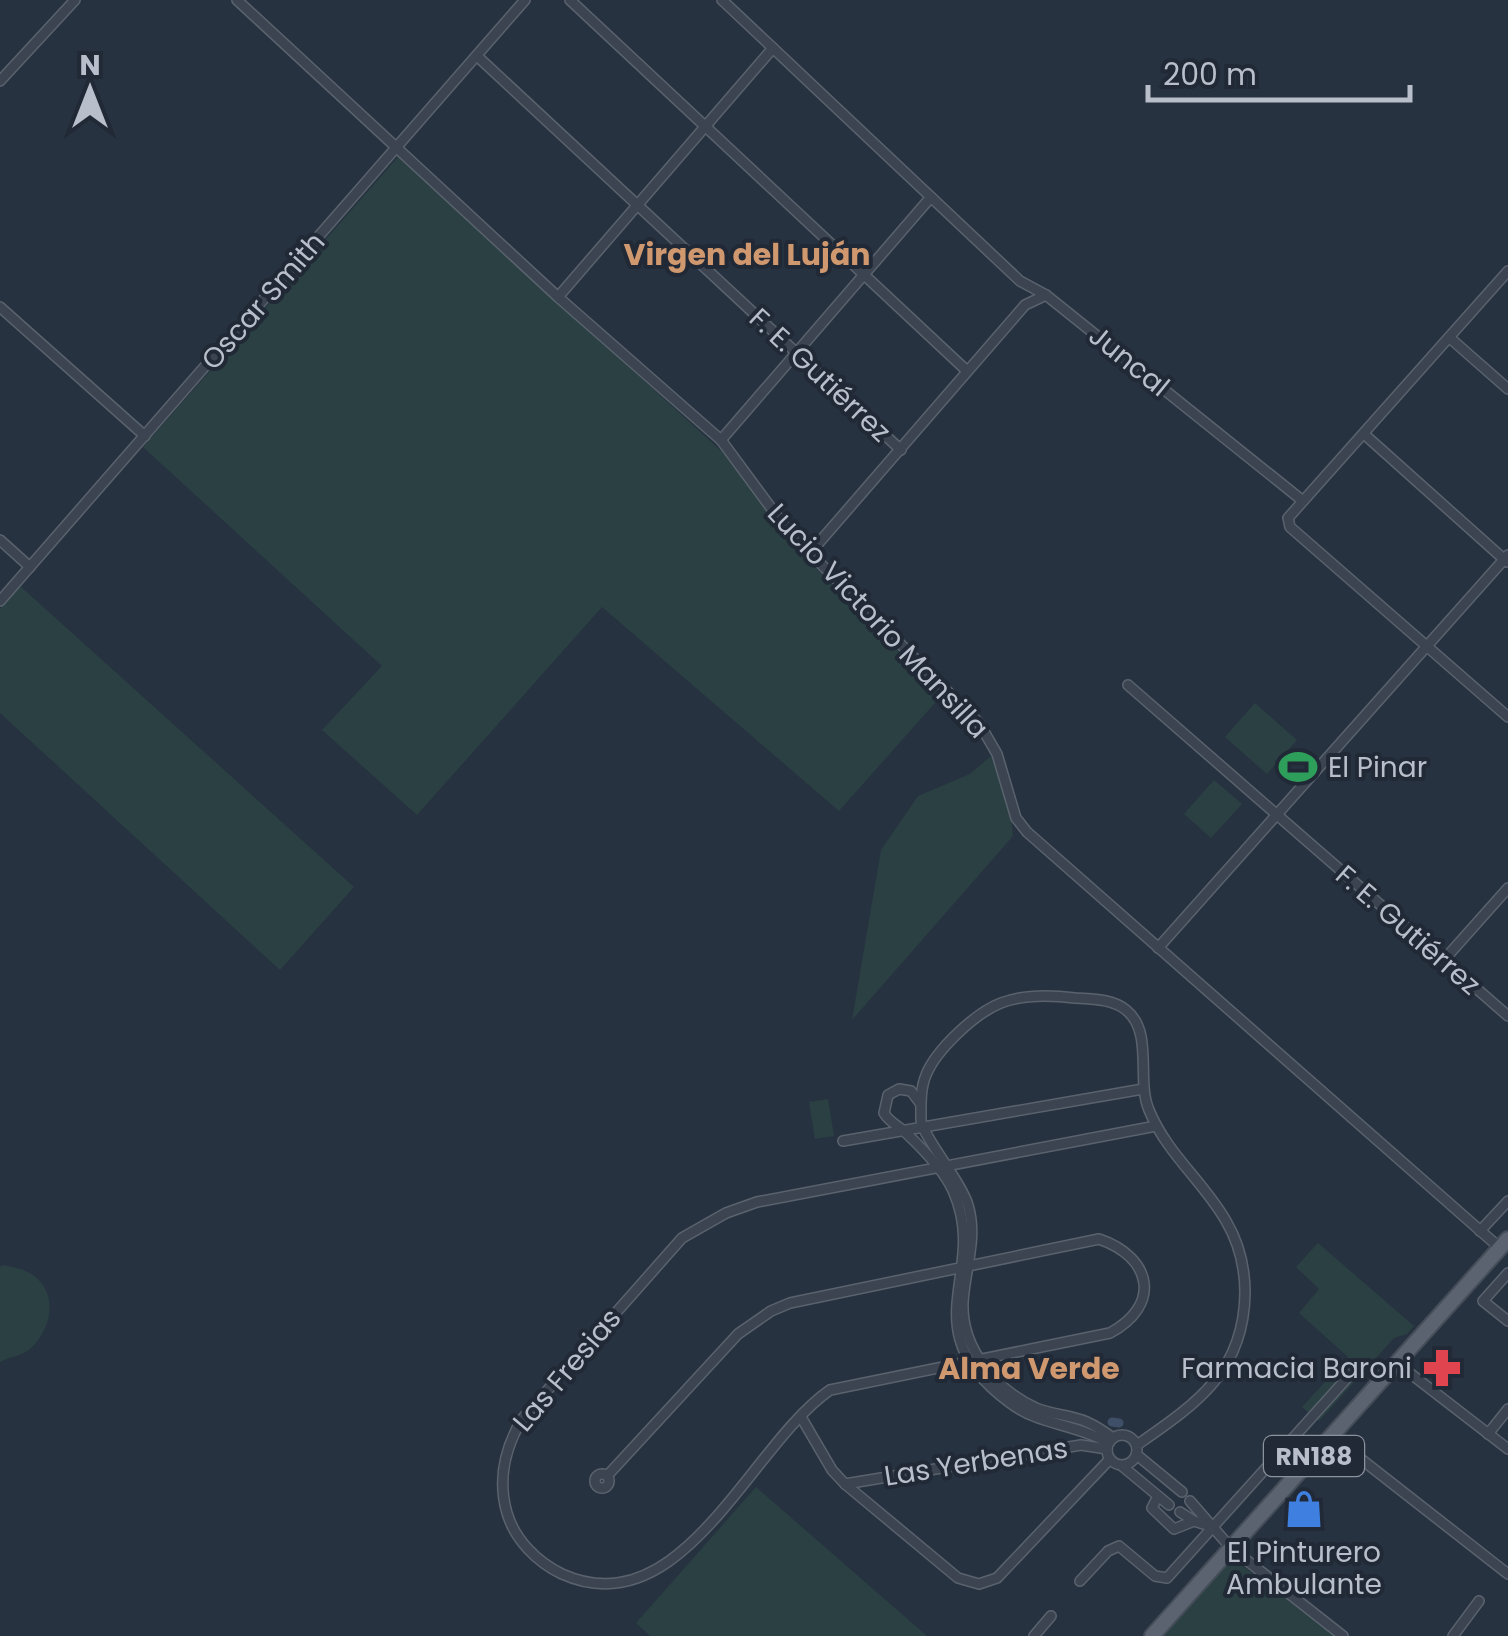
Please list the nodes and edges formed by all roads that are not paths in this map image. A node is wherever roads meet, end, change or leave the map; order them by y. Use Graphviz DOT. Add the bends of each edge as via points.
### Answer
graph roads {
  1 [pos="75,0"];
  2 [pos="237,0"];
  3 [pos="525,0"];
  4 [pos="570,0"];
  5 [pos="722,0"];
  6 [pos="773,48"];
  7 [pos="476,56"];
  8 [pos="0,82"];
  9 [pos="704,126"];
  10 [pos="397,148"];
  11 [pos="931,197"];
  12 [pos="635,206"];
  13 [pos="1508,271"];
  14 [pos="863,276"];
  15 [pos="1046,296"];
  16 [pos="558,297"];
  17 [pos="0,306"];
  18 [pos="1450,338"];
  19 [pos="797,353"];
  20 [pos="966,370"];
  21 [pos="1508,389"];
  22 [pos="1364,434"];
  23 [pos="146,436"];
  24 [pos="721,440"];
  25 [pos="900,450"];
  26 [pos="1304,501"];
  27 [pos="0,540"];
  28 [pos="810,553"];
  29 [pos="1507,560"];
  30 [pos="30,567"];
  31 [pos="0,601"];
  32 [pos="1428,646"];
  33 [pos="1128,684"];
  34 [pos="1508,716"];
  35 [pos="1278,816"];
  36 [pos="1508,888"];
  37 [pos="1158,948"];
  38 [pos="1443,962"];
  39 [pos="1508,1016"];
  40 [pos="1143,1089"];
  41 [pos="921,1108"];
  42 [pos="1156,1126"];
  43 [pos="921,1127"];
  44 [pos="900,1128"];
  45 [pos="843,1141"];
  46 [pos="948,1164"];
  47 [pos="935,1166"];
  48 [pos="1508,1201"];
  49 [pos="1480,1231"];
  50 [pos="1504,1244"];
  51 [pos="964,1266"];
  52 [pos="1508,1273"];
  53 [pos="1508,1321"];
  54 [pos="976,1362"];
  55 [pos="1342,1363"];
  56 [pos="1398,1364"];
  57 [pos="1310,1398"];
  58 [pos="1321,1407"];
  59 [pos="1508,1409"];
  60 [pos="801,1417"];
  61 [pos="1488,1434"];
  62 [pos="1109,1447"];
  63 [pos="1508,1449"];
  64 [pos="1137,1450"];
  65 [pos="1352,1452"];
  66 [pos="1122,1466"];
  67 [pos="606,1476"];
  68 [pos="844,1484"];
  69 [pos="1182,1492"];
  70 [pos="1158,1496"];
  71 [pos="1190,1500"];
  72 [pos="1170,1505"];
  73 [pos="1180,1512"];
  74 [pos="1194,1521"];
  75 [pos="1213,1527"];
  76 [pos="1231,1548"];
  77 [pos="1506,1568"];
  78 [pos="1080,1581"];
  79 [pos="1479,1601"];
  80 [pos="1052,1616"];
  81 [pos="1034,1636"];
  82 [pos="1152,1636"];
  83 [pos="1342,1636"];
  84 [pos="1453,1636"];
  1 -- 8 [label="street"];
  2 -- 10 [label="street, Lucio Victorio Mansilla"];
  3 -- 7 [label="street, Oscar Smith"];
  4 -- 9 [label="street"];
  5 -- 6 [label="street, Juncal"];
  6 -- 9 [label="street"];
  6 -- 11 [label="street, Juncal"];
  7 -- 10 [label="street, Oscar Smith"];
  7 -- 12 [label="street, F. E. Gutiérrez"];
  9 -- 12 [label="street"];
  9 -- 14 [label="street"];
  10 -- 16 [label="street, Lucio Victorio Mansilla"];
  10 -- 23 [label="street, Oscar Smith"];
  11 -- 14 [label="street"];
  11 -- 15 [label="street, Juncal"];
  12 -- 16 [label="street"];
  12 -- 19 [label="street, F. E. Gutiérrez"];
  13 -- 18 [label="street"];
  14 -- 19 [label="street"];
  14 -- 20 [label="street"];
  15 -- 20 [label="street" via="1025,305"];
  15 -- 26 [label="street, Juncal"];
  16 -- 24 [label="street, Lucio Victorio Mansilla"];
  17 -- 23 [label="street"];
  18 -- 21 [label="street"];
  18 -- 22 [label="street"];
  19 -- 24 [label="street"];
  19 -- 25 [label="street, F. E. Gutiérrez"];
  20 -- 25 [label="street"];
  22 -- 26 [label="street"];
  22 -- 29 [label="street"];
  23 -- 30 [label="street, Oscar Smith"];
  24 -- 28 [label="street, Lucio Victorio Mansilla"];
  25 -- 28 [label="street"];
  26 -- 32 [label="street" via="1288,518 1290,527"];
  27 -- 30 [label="street"];
  28 -- 37 [label="street, Lucio Victorio Mansilla" via="979,723 1027,832"];
  29 -- 32 [label="street"];
  30 -- 31 [label="street, Oscar Smith"];
  32 -- 34 [label="street"];
  32 -- 35 [label="street"];
  33 -- 35 [label="street, F. E. Gutiérrez"];
  35 -- 37 [label="street"];
  35 -- 38 [label="street, F. E. Gutiérrez"];
  36 -- 38 [label="street"];
  37 -- 49 [label="street, Lucio Victorio Mansilla"];
  38 -- 39 [label="street, F. E. Gutiérrez"];
  40 -- 41 [label="street" via="1140,1034 1122,1006 1031,996 972,1020 925,1076"];
  40 -- 42 [label="street"];
  40 -- 43 [label="street"];
  41 -- 43 [label="street"];
  41 -- 44 [label="street" via="912,1124"];
  41 -- 44 [label="street" via="916,1094 905,1089 888,1095 884,1113"];
  42 -- 46 [label="street, Las Fresias"];
  42 -- 64 [label="street" via="1227,1222 1242,1258 1244,1322 1214,1384"];
  43 -- 44 [label="street"];
  43 -- 46 [label="street"];
  44 -- 45 [label="street"];
  44 -- 47 [label="street"];
  46 -- 47 [label="street, Las Fresias"];
  46 -- 51 [label="street" via="969,1208"];
  47 -- 51 [label="street" via="959,1209"];
  47 -- 60 [label="street, Las Fresias" via="757,1202 682,1238 522,1419 505,1456 507,1512 532,1553 557,1572 580,1582 630,1582 680,1555"];
  48 -- 49 [label="street"];
  49 -- 50 [label="street, Lucio Victorio Mansilla"];
  50 -- 56 [label="main road, RN188"];
  51 -- 54 [label="street" via="954,1306 961,1344"];
  51 -- 54 [label="street, Las Fresias" via="1099,1239 1130,1254 1145,1291 1128,1323 1110,1333"];
  51 -- 67 [label="street" via="771,1311 738,1334"];
  52 -- 53 [label="street" via="1483,1301"];
  54 -- 60 [label="street, Las Fresias" via="830,1390"];
  54 -- 62 [label="street" via="1009,1403 1030,1416 1081,1428"];
  55 -- 58 [label="street" via="1355,1370"];
  56 -- 61 [label="street"];
  56 -- 76 [label="main road, RN188"];
  57 -- 58 [label="street"];
  58 -- 75 [label="street"];
  59 -- 61 [label="street"];
  60 -- 68 [label="street"];
  61 -- 63 [label="street"];
  62 -- 64 [label="street" via="1127,1435"];
  62 -- 66 [label="street"];
  62 -- 68 [label="street, Las Yerbenas" via="1080,1444"];
  62 -- 68 [label="street" via="997,1578 978,1584 958,1578"];
  64 -- 66 [label="street" via="1133,1462"];
  64 -- 69 [label="street"];
  65 -- 77 [label="street"];
  66 -- 70 [label="street"];
  70 -- 72 [label="street"];
  70 -- 74 [label="street" via="1152,1508 1174,1529"];
  71 -- 75 [label="street"];
  73 -- 74 [label="street"];
  74 -- 75 [label="street"];
  75 -- 76 [label="street"];
  75 -- 78 [label="street" via="1167,1578 1155,1576 1122,1546 1108,1551"];
  76 -- 82 [label="main road, RN188"];
  76 -- 83 [label="street"];
  79 -- 84 [label="street"];
  80 -- 81 [label="street"];
}
